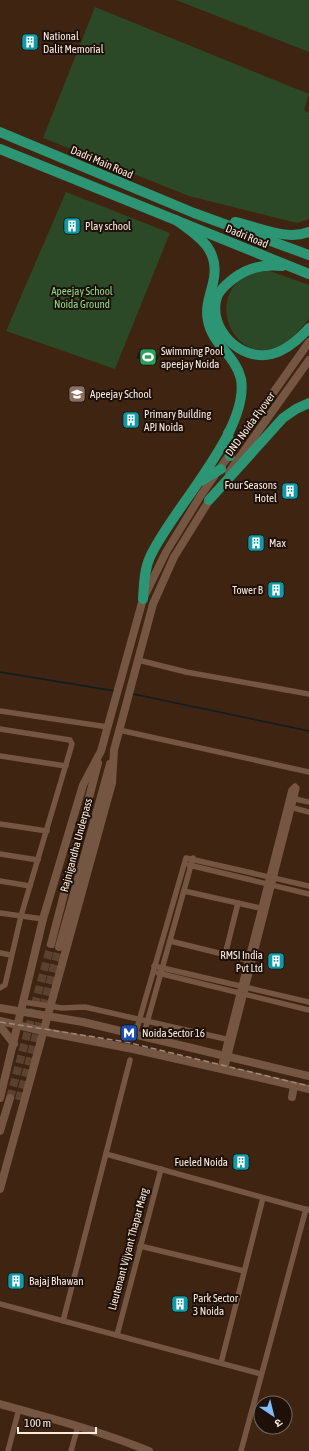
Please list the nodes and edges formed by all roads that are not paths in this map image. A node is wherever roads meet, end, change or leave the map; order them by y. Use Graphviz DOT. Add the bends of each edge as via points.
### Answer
graph roads {
  1 [pos="0,132"];
  2 [pos="0,149"];
  3 [pos="194,213"];
  4 [pos="176,220"];
  5 [pos="309,232"];
  6 [pos="309,255"];
  7 [pos="298,269"];
  8 [pos="309,274"];
  9 [pos="309,328"];
  10 [pos="309,342"];
  11 [pos="309,360"];
  12 [pos="309,403"];
  13 [pos="228,433"];
  14 [pos="230,456"];
  15 [pos="221,468"];
  16 [pos="199,482"];
  17 [pos="209,500"];
  18 [pos="143,599"];
  19 [pos="137,663"];
  20 [pos="309,694"];
  21 [pos="0,711"];
  22 [pos="109,724"];
  23 [pos="120,727"];
  24 [pos="0,729"];
  25 [pos="114,750"];
  26 [pos="101,751"];
  27 [pos="0,756"];
  28 [pos="66,766"];
  29 [pos="309,772"];
  30 [pos="309,802"];
  31 [pos="289,807"];
  32 [pos="309,812"];
  33 [pos="0,824"];
  34 [pos="47,831"];
  35 [pos="0,854"];
  36 [pos="193,858"];
  37 [pos="38,860"];
  38 [pos="184,864"];
  39 [pos="191,866"];
  40 [pos="271,877"];
  41 [pos="0,881"];
  42 [pos="269,885"];
  43 [pos="30,886"];
  44 [pos="309,886"];
  45 [pos="184,891"];
  46 [pos="309,894"];
  47 [pos="238,903"];
  48 [pos="260,908"];
  49 [pos="0,913"];
  50 [pos="21,916"];
  51 [pos="43,919"];
  52 [pos="170,941"];
  53 [pos="0,953"];
  54 [pos="225,954"];
  55 [pos="11,955"];
  56 [pos="247,960"];
  57 [pos="153,969"];
  58 [pos="161,971"];
  59 [pos="243,987"];
  60 [pos="0,988"];
  61 [pos="241,994"];
  62 [pos="297,999"];
  63 [pos="309,1002"];
  64 [pos="22,1006"];
  65 [pos="51,1007"];
  66 [pos="295,1007"];
  67 [pos="0,1008"];
  68 [pos="309,1010"];
  69 [pos="48,1016"];
  70 [pos="139,1018"];
  71 [pos="147,1020"];
  72 [pos="0,1021"];
  73 [pos="18,1024"];
  74 [pos="1,1029"];
  75 [pos="44,1031"];
  76 [pos="139,1036"];
  77 [pos="229,1039"];
  78 [pos="14,1044"];
  79 [pos="225,1057"];
  80 [pos="130,1060"];
  81 [pos="222,1069"];
  82 [pos="309,1076"];
  83 [pos="2,1083"];
  84 [pos="294,1086"];
  85 [pos="309,1089"];
  86 [pos="292,1097"];
  87 [pos="0,1098"];
  88 [pos="10,1098"];
  89 [pos="19,1100"];
  90 [pos="0,1131"];
  91 [pos="106,1154"];
  92 [pos="0,1168"];
  93 [pos="161,1169"];
  94 [pos="0,1189"];
  95 [pos="263,1198"];
  96 [pos="307,1210"];
  97 [pos="140,1246"];
  98 [pos="244,1271"];
  99 [pos="0,1304"];
  100 [pos="63,1321"];
  101 [pos="117,1335"];
  102 [pos="221,1363"];
  103 [pos="262,1374"];
  104 [pos="0,1404"];
  105 [pos="20,1409"];
  106 [pos="78,1426"];
  107 [pos="133,1448"];
  108 [pos="8,1451"];
  109 [pos="71,1451"];
  110 [pos="148,1451"];
  111 [pos="241,1451"];
  1 -- 3 [label="highway, Dadri Main Road"];
  2 -- 4 [label="highway"];
  3 -- 5 [label="highway" via="290,236 301,236"];
  3 -- 6 [label="highway, Dadri Road"];
  4 -- 7 [label="highway, Dadri Road"];
  4 -- 13 [label="highway" via="199,236 212,255 214,266 208,322 216,340 237,368 241,379 236,415"];
  7 -- 8 [label="highway, Dadri Road"];
  7 -- 9 [label="highway" via="272,265 256,267 238,274 217,296 216,318 228,339 251,355 272,354 290,346"];
  10 -- 14 [label="main road, DND Noida Flyover"];
  11 -- 17 [label="main road, DND Noida Flyover"];
  12 -- 17 [label="highway" via="283,418"];
  13 -- 14 [label="highway"];
  13 -- 16 [label="highway"];
  14 -- 15 [label="main road, DND Noida Flyover"];
  15 -- 16 [label="highway"];
  15 -- 18 [label="main road, DND Noida Flyover" via="166,552"];
  16 -- 18 [label="highway" via="165,530 149,558"];
  17 -- 19 [label="main road, DND Noida Flyover" via="162,581"];
  18 -- 22 [label="main road, DND Noida Flyover"];
  19 -- 20 [label="street"];
  19 -- 23 [label="main road, DND Noida Flyover"];
  21 -- 22 [label="street"];
  22 -- 26 [label="main road, DND Noida Flyover"];
  23 -- 25 [label="main road, DND Noida Flyover"];
  23 -- 29 [label="street"];
  24 -- 28 [label="street" via="70,740 72,744"];
  25 -- 26 [label="main road, Rajnigandha Underpass" via="56,945"];
  25 -- 65 [label="main road" via="112,783"];
  26 -- 51 [label="main road" via="83,785"];
  27 -- 28 [label="street"];
  28 -- 34 [label="street"];
  30 -- 31 [label="street" via="292,798"];
  31 -- 32 [label="street"];
  31 -- 40 [label="street"];
  33 -- 34 [label="street"];
  34 -- 37 [label="street"];
  35 -- 37 [label="street"];
  36 -- 38 [label="street" via="186,857"];
  36 -- 39 [label="street"];
  36 -- 40 [label="street"];
  37 -- 43 [label="street"];
  38 -- 39 [label="street"];
  38 -- 57 [label="street"];
  39 -- 42 [label="street"];
  39 -- 45 [label="street"];
  40 -- 42 [label="street"];
  40 -- 44 [label="street"];
  41 -- 43 [label="street"];
  42 -- 46 [label="street"];
  42 -- 48 [label="street"];
  42 -- 59 [label="street"];
  43 -- 50 [label="street"];
  45 -- 47 [label="street"];
  45 -- 52 [label="street"];
  47 -- 48 [label="street"];
  47 -- 54 [label="street"];
  48 -- 56 [label="street"];
  49 -- 50 [label="street"];
  50 -- 51 [label="street"];
  50 -- 55 [label="street"];
  51 -- 64 [label="main road"];
  52 -- 54 [label="street"];
  52 -- 58 [label="street"];
  53 -- 55 [label="street"];
  54 -- 56 [label="street"];
  55 -- 60 [label="street" via="5,985"];
  56 -- 59 [label="street"];
  57 -- 58 [label="street"];
  57 -- 70 [label="street"];
  58 -- 59 [label="street"];
  58 -- 61 [label="street"];
  58 -- 71 [label="street"];
  59 -- 61 [label="street"];
  59 -- 62 [label="street"];
  61 -- 66 [label="street"];
  61 -- 77 [label="street"];
  62 -- 63 [label="street"];
  62 -- 66 [label="street"];
  64 -- 65 [label="street"];
  64 -- 67 [label="main road"];
  64 -- 69 [label="main road"];
  64 -- 73 [label="main road"];
  65 -- 69 [label="main road"];
  65 -- 70 [label="street" via="71,1009 82,1006"];
  66 -- 68 [label="street"];
  69 -- 75 [label="main road"];
  69 -- 76 [label="main road"];
  70 -- 71 [label="street"];
  70 -- 76 [label="street"];
  71 -- 76 [label="street"];
  71 -- 77 [label="street"];
  72 -- 73 [label="main road"];
  73 -- 75 [label="main road"];
  73 -- 78 [label="main road"];
  74 -- 78 [label="main road"];
  75 -- 81 [label="main road"];
  75 -- 94 [label="main road"];
  76 -- 79 [label="main road"];
  77 -- 79 [label="street"];
  78 -- 83 [label="main road"];
  79 -- 81 [label="street"];
  79 -- 82 [label="main road"];
  80 -- 91 [label="street"];
  81 -- 84 [label="main road"];
  83 -- 87 [label="main road"];
  84 -- 85 [label="main road"];
  84 -- 86 [label="main road"];
  88 -- 90 [label="main road"];
  89 -- 92 [label="main road"];
  91 -- 93 [label="street"];
  91 -- 100 [label="street"];
  93 -- 95 [label="street"];
  93 -- 97 [label="street, Lieutenant Vijyant Thapar Marg"];
  95 -- 96 [label="street"];
  95 -- 98 [label="street"];
  96 -- 103 [label="street"];
  97 -- 98 [label="street"];
  97 -- 101 [label="street, Lieutenant Vijyant Thapar Marg"];
  98 -- 102 [label="street"];
  99 -- 100 [label="street"];
  100 -- 101 [label="street"];
  101 -- 102 [label="street"];
  102 -- 103 [label="street"];
  103 -- 111 [label="street"];
  104 -- 105 [label="main road"];
  105 -- 106 [label="main road"];
  105 -- 108 [label="street"];
  106 -- 107 [label="main road"];
  106 -- 109 [label="street"];
  107 -- 110 [label="main road"];
}
